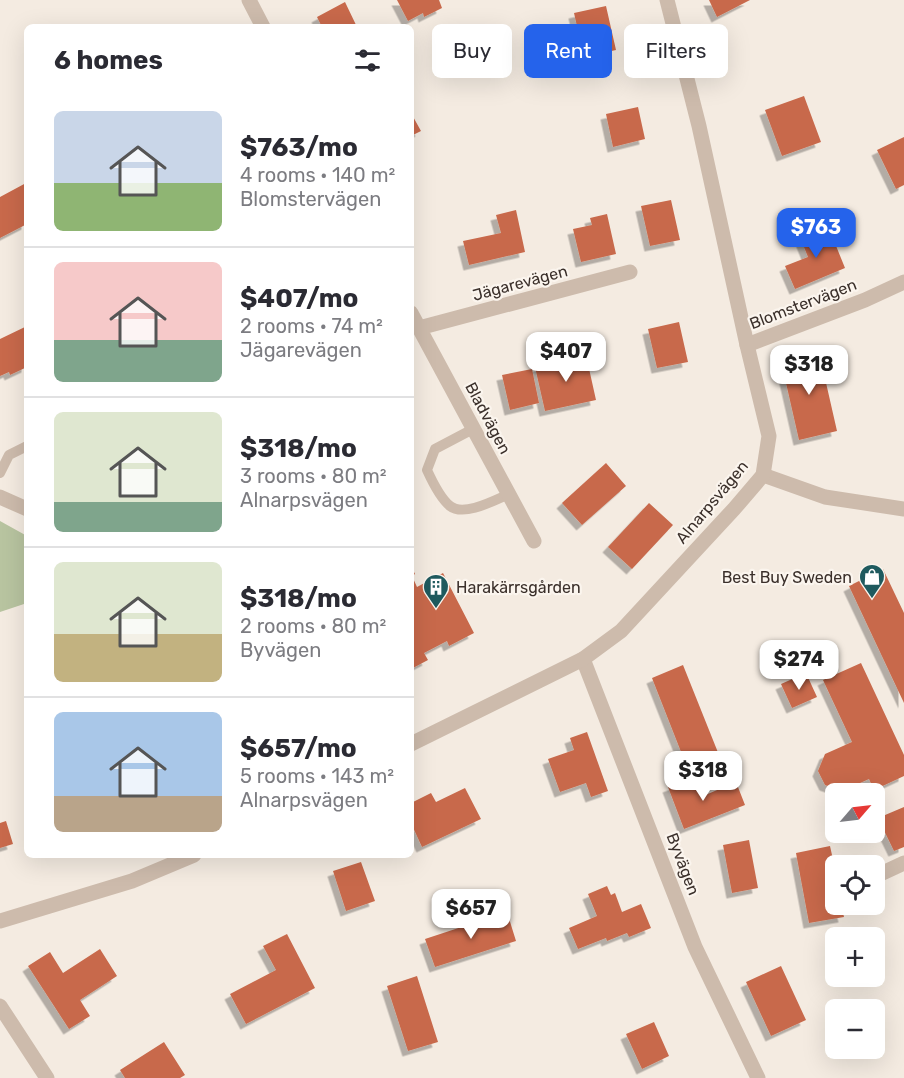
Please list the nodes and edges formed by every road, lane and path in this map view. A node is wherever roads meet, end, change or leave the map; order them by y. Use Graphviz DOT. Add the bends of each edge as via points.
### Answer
graph roads {
  1 [pos="249,0"];
  2 [pos="667,0"];
  3 [pos="261,24"];
  4 [pos="630,272"];
  5 [pos="904,282"];
  6 [pos="414,319"];
  7 [pos="419,328"];
  8 [pos="747,345"];
  9 [pos="473,429"];
  10 [pos="24,447"];
  11 [pos="5,452"];
  12 [pos="0,473"];
  13 [pos="763,475"];
  14 [pos="509,494"];
  15 [pos="0,497"];
  16 [pos="24,508"];
  17 [pos="904,509"];
  18 [pos="534,541"];
  19 [pos="583,659"];
  20 [pos="414,743"];
  21 [pos="187,858"];
  22 [pos="904,863"];
  23 [pos="885,872"];
  24 [pos="0,921"];
  25 [pos="0,1006"];
  26 [pos="752,1076"];
  27 [pos="47,1078"];
  1 -- 3 [label="street"];
  2 -- 8 [label="street, Alnarpsvägen"];
  4 -- 7 [label="street, Jägarevägen"];
  5 -- 8 [label="street, Blomstervägen"];
  6 -- 7 [label="street, Bladvägen"];
  7 -- 9 [label="street, Bladvägen"];
  8 -- 13 [label="street, Alnarpsvägen" via="769,436"];
  9 -- 14 [label="street, Bladvägen"];
  9 -- 14 [label="lane" via="435,449 427,470 435,488 451,507 464,510"];
  10 -- 11 [label="lane"];
  11 -- 12 [label="lane"];
  13 -- 17 [label="street" via="825,497"];
  13 -- 19 [label="street, Alnarpsvägen" via="640,612"];
  14 -- 18 [label="street, Bladvägen"];
  15 -- 16 [label="street"];
  19 -- 20 [label="street, Alnarpsvägen"];
  19 -- 26 [label="street, Byvägen" via="695,946"];
  21 -- 24 [label="street" via="132,881"];
  22 -- 23 [label="street"];
  25 -- 27 [label="street"];
}
